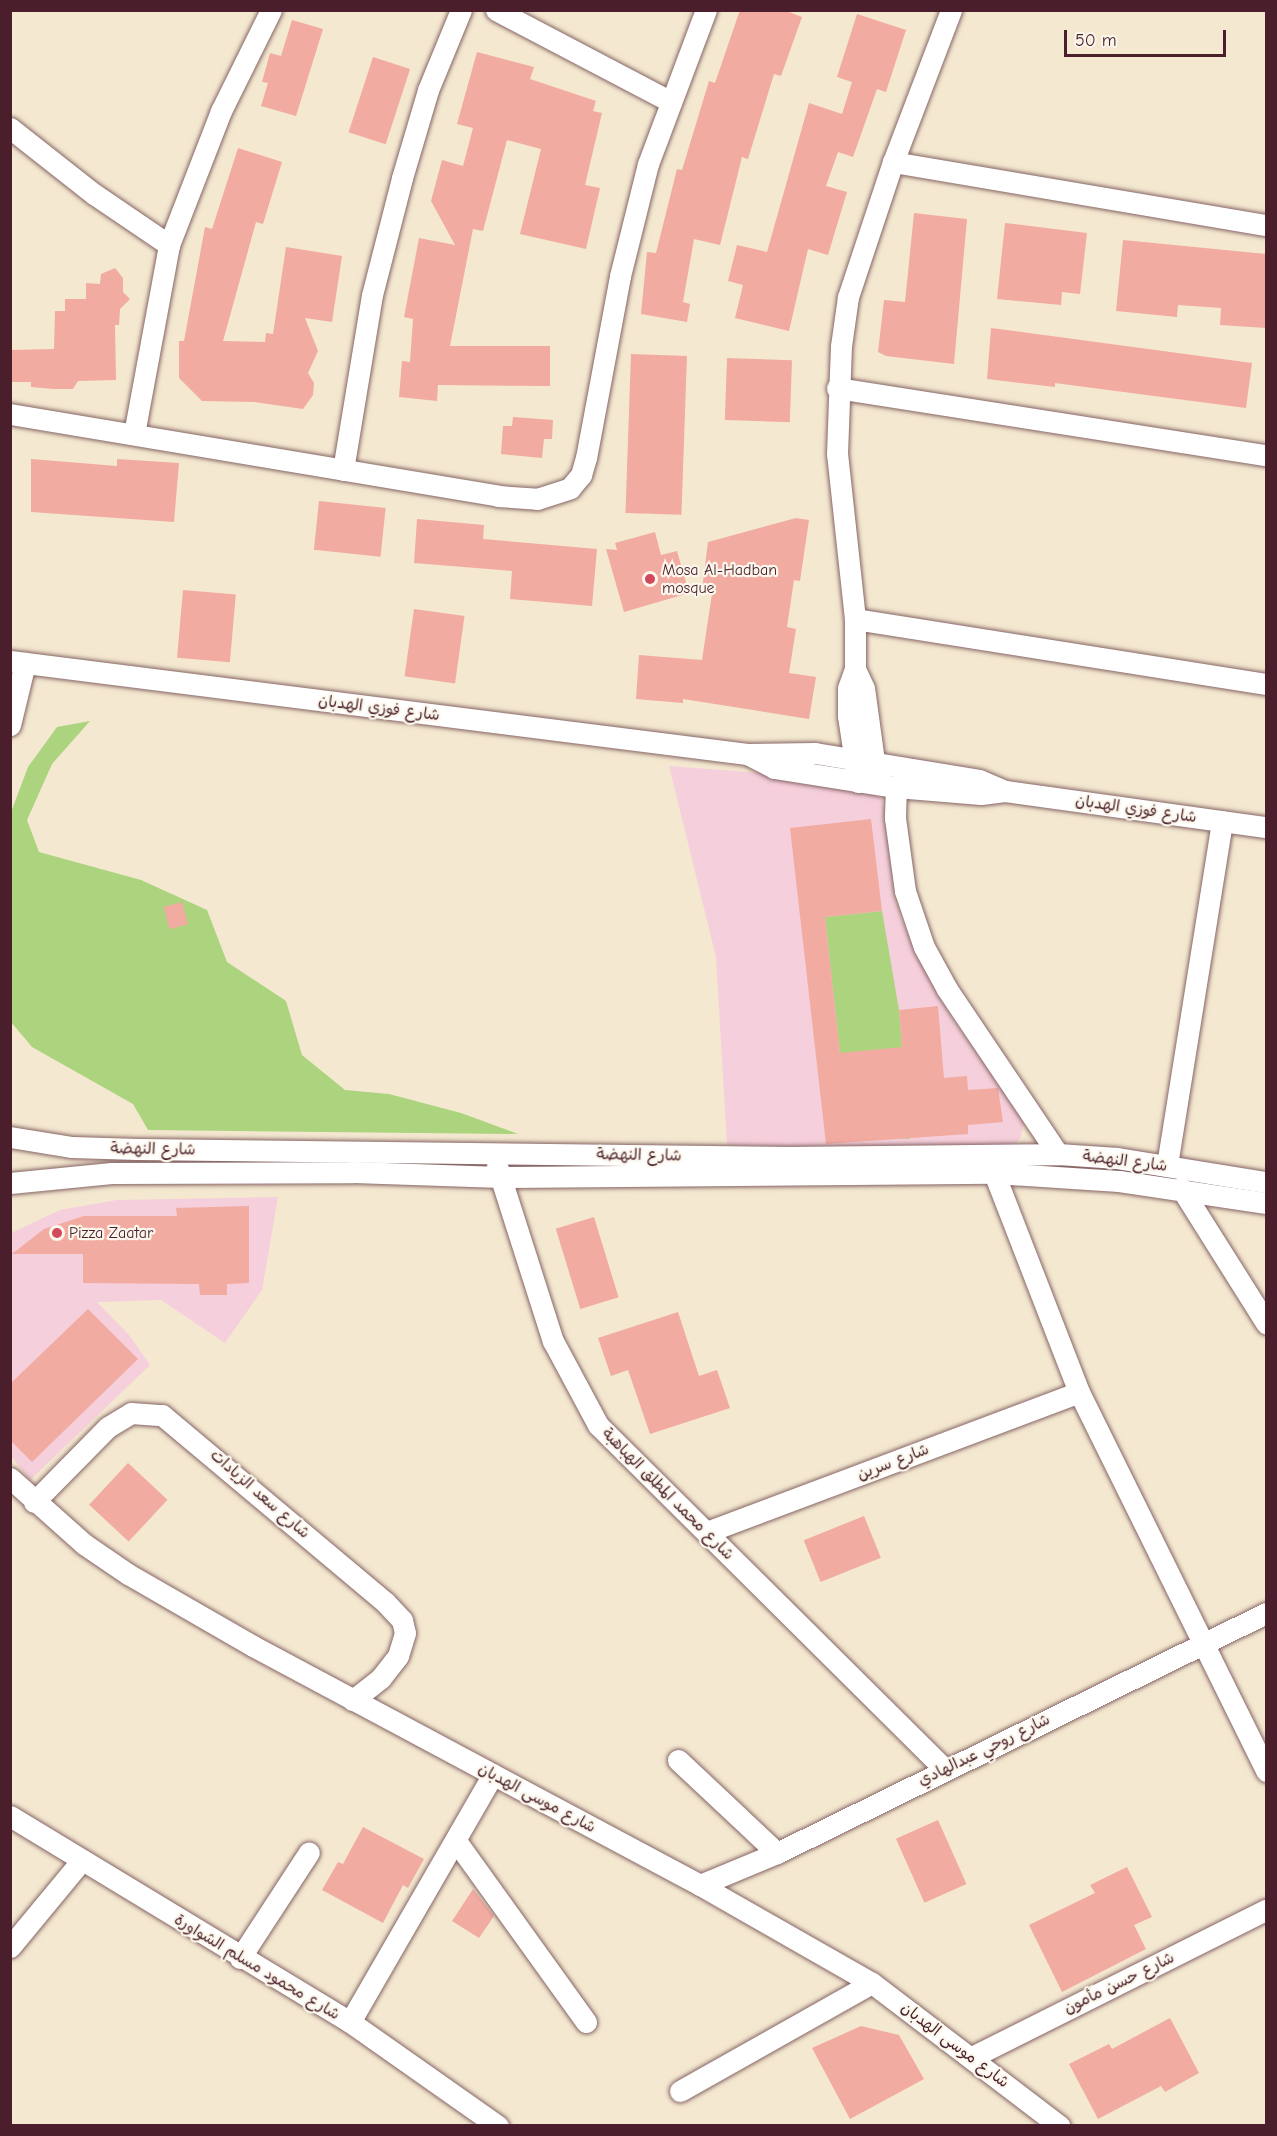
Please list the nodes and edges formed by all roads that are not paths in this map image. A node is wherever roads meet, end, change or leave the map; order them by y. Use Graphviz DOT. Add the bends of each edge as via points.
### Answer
graph roads {
  1 [pos="271,10"];
  2 [pos="461,10"];
  3 [pos="496,10"];
  4 [pos="706,10"];
  5 [pos="951,10"];
  6 [pos="669,101"];
  7 [pos="13,136"];
  8 [pos="893,162"];
  9 [pos="1266,225"];
  10 [pos="169,244"];
  11 [pos="837,388"];
  12 [pos="10,414"];
  13 [pos="134,434"];
  14 [pos="1266,455"];
  15 [pos="343,470"];
  16 [pos="855,619"];
  17 [pos="18,662"];
  18 [pos="855,669"];
  19 [pos="1266,684"];
  20 [pos="848,716"];
  21 [pos="10,725"];
  22 [pos="815,753"];
  23 [pos="747,754"];
  24 [pos="872,776"];
  25 [pos="1005,792"];
  26 [pos="1222,821"];
  27 [pos="1266,827"];
  28 [pos="10,1137"];
  29 [pos="494,1154"];
  30 [pos="1058,1154"];
  31 [pos="1167,1165"];
  32 [pos="994,1173"];
  33 [pos="501,1177"];
  34 [pos="1266,1182"];
  35 [pos="10,1183"];
  36 [pos="1181,1188"];
  37 [pos="1266,1203"];
  38 [pos="1266,1323"];
  39 [pos="1079,1392"];
  40 [pos="10,1478"];
  41 [pos="34,1502"];
  42 [pos="707,1532"];
  43 [pos="1266,1613"];
  44 [pos="1203,1645"];
  45 [pos="354,1700"];
  46 [pos="678,1760"];
  47 [pos="944,1769"];
  48 [pos="1266,1770"];
  49 [pos="493,1774"];
  50 [pos="10,1816"];
  51 [pos="456,1841"];
  52 [pos="309,1852"];
  53 [pos="777,1853"];
  54 [pos="82,1860"];
  55 [pos="700,1885"];
  56 [pos="1266,1910"];
  57 [pos="10,1947"];
  58 [pos="240,1958"];
  59 [pos="872,1983"];
  60 [pos="350,2022"];
  61 [pos="586,2022"];
  62 [pos="972,2057"];
  63 [pos="680,2091"];
  64 [pos="498,2126"];
  65 [pos="1059,2126"];
  1 -- 10 [label="street" via="221,111"];
  2 -- 15 [label="street" via="428,90 399,189 372,295"];
  3 -- 6 [label="street"];
  4 -- 6 [label="street"];
  5 -- 8 [label="street"];
  6 -- 15 [label="street" via="648,164 620,276 586,458 581,475 570,488 537,499 498,496"];
  7 -- 10 [label="street"];
  8 -- 9 [label="street"];
  8 -- 11 [label="street" via="848,297"];
  10 -- 13 [label="street"];
  11 -- 14 [label="street"];
  11 -- 16 [label="street" via="837,454"];
  12 -- 13 [label="street"];
  13 -- 15 [label="street"];
  16 -- 18 [label="street"];
  16 -- 19 [label="street"];
  17 -- 21 [label="street"];
  17 -- 23 [label="street, شارع فوزي الهدبان"];
  18 -- 20 [label="street" via="848,688"];
  18 -- 24 [label="street" via="864,688"];
  20 -- 22 [label="street" via="843,732"];
  20 -- 24 [label="street"];
  22 -- 23 [label="street, شارع فوزي الهدبان"];
  22 -- 24 [label="street, شارع فوزي الهدبان"];
  23 -- 24 [label="street, شارع فوزي الهدبان" via="774,768"];
  24 -- 25 [label="street, شارع فوزي الهدبان" via="981,794"];
  24 -- 25 [label="street, شارع فوزي الهدبان" via="979,780"];
  24 -- 30 [label="street" via="895,818 905,891 924,947 947,989"];
  25 -- 26 [label="street, شارع فوزي الهدبان"];
  26 -- 27 [label="street, شارع فوزي الهدبان"];
  26 -- 31 [label="street"];
  28 -- 29 [label="street, شارع النهضة" via="72,1147"];
  29 -- 30 [label="street, شارع النهضة"];
  29 -- 33 [label="street, شارع محمد المطلق الهباهبة"];
  30 -- 31 [label="street, شارع النهضة"];
  31 -- 34 [label="street, شارع النهضة"];
  32 -- 33 [label="street, شارع النهضة"];
  32 -- 36 [label="street, شارع النهضة"];
  32 -- 39 [label="street"];
  33 -- 35 [label="street, شارع النهضة" via="354,1172 124,1173"];
  33 -- 42 [label="street, شارع محمد المطلق الهباهبة" via="553,1341 582,1399 628,1457"];
  36 -- 37 [label="street, شارع النهضة"];
  36 -- 38 [label="street"];
  39 -- 42 [label="street, شارع سرين"];
  39 -- 44 [label="street"];
  40 -- 41 [label="street, شارع موسى الهدبان"];
  41 -- 45 [label="street, شارع موسى الهدبان" via="128,1574"];
  41 -- 45 [label="street, شارع سعد الزيادات" via="108,1427 131,1413 162,1414 402,1620 405,1634 398,1656 381,1678"];
  42 -- 47 [label="street, شارع محمد المطلق الهباهبة"];
  43 -- 44 [label="street, شارع روحي عبدالهادي"];
  44 -- 47 [label="street, شارع روحي عبدالهادي"];
  44 -- 48 [label="street"];
  45 -- 49 [label="street, شارع موسى الهدبان"];
  46 -- 53 [label="street"];
  47 -- 53 [label="street, شارع روحي عبدالهادي"];
  49 -- 51 [label="street"];
  49 -- 55 [label="street, شارع موسى الهدبان"];
  50 -- 54 [label="street, شارع محمود مسلم الشواورة"];
  51 -- 60 [label="street"];
  51 -- 61 [label="street"];
  52 -- 58 [label="street"];
  53 -- 55 [label="street, شارع روحي عبدالهادي"];
  54 -- 57 [label="street"];
  54 -- 58 [label="street, شارع محمود مسلم الشواورة"];
  55 -- 59 [label="street, شارع موسى الهدبان"];
  56 -- 62 [label="street, شارع حسن مأمون"];
  58 -- 60 [label="street, شارع محمود مسلم الشواورة"];
  59 -- 62 [label="street, شارع موسى الهدبان"];
  59 -- 63 [label="street"];
  60 -- 64 [label="street, شارع محمود مسلم الشواورة"];
  62 -- 65 [label="street, شارع موسى الهدبان"];
}
